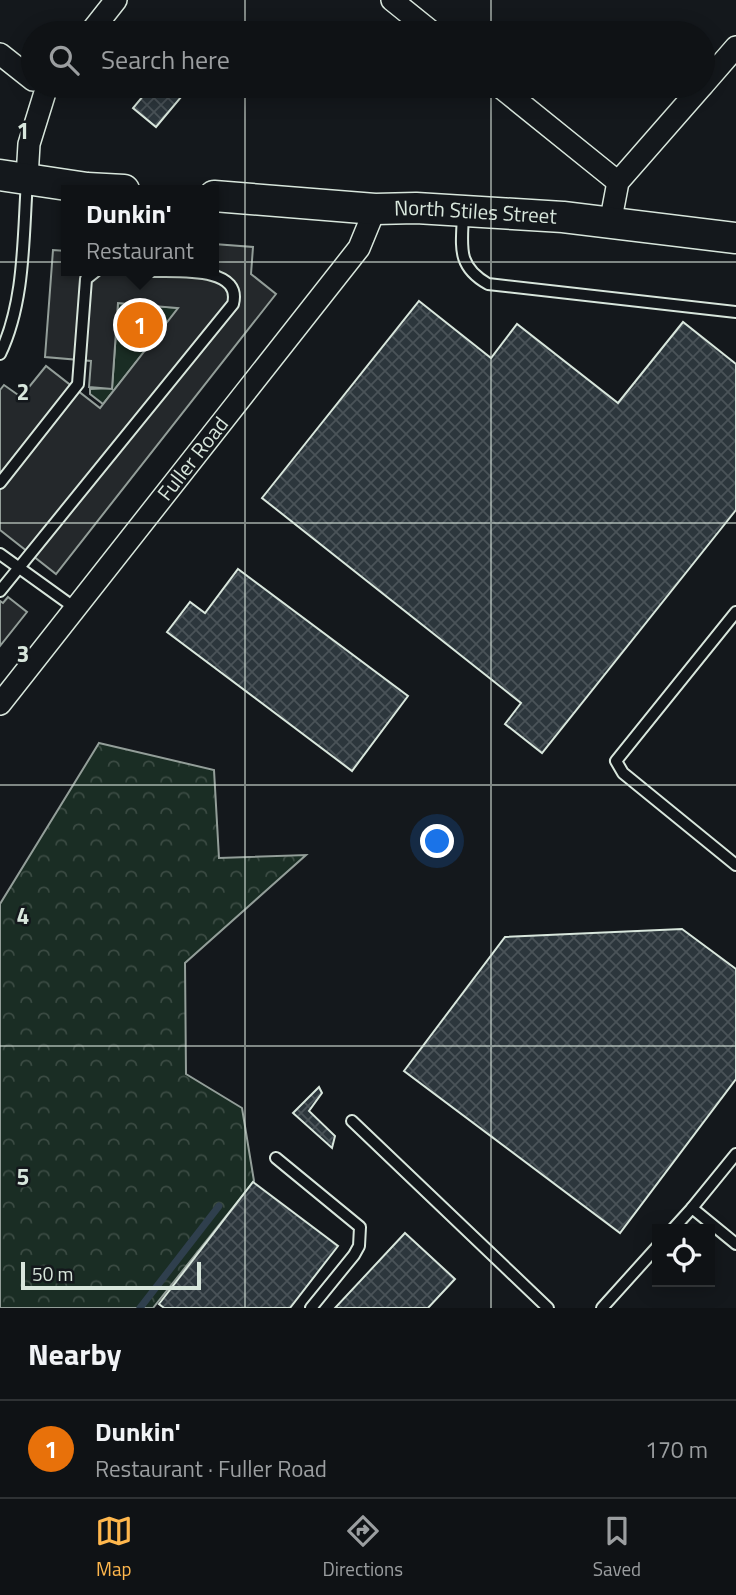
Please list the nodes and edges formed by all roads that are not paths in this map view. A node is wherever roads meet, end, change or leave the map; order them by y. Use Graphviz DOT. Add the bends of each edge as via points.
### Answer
graph roads {
  1 [pos="116,0"];
  2 [pos="392,0"];
  3 [pos="99,21"];
  4 [pos="418,21"];
  5 [pos="736,47"];
  6 [pos="0,54"];
  7 [pos="21,70"];
  8 [pos="715,70"];
  9 [pos="38,98"];
  10 [pos="514,98"];
  11 [pos="691,98"];
  12 [pos="13,176"];
  13 [pos="618,182"];
  14 [pos="68,185"];
  15 [pos="219,195"];
  16 [pos="375,209"];
  17 [pos="463,211"];
  18 [pos="610,225"];
  19 [pos="736,238"];
  20 [pos="90,276"];
  21 [pos="219,276"];
  22 [pos="736,312"];
  23 [pos="0,354"];
  24 [pos="0,483"];
  25 [pos="0,554"];
  26 [pos="18,568"];
  27 [pos="0,591"];
  28 [pos="75,608"];
  29 [pos="736,611"];
  30 [pos="0,705"];
  31 [pos="736,865"];
  32 [pos="352,1121"];
  33 [pos="736,1154"];
  34 [pos="276,1158"];
  35 [pos="692,1208"];
  36 [pos="678,1224"];
  37 [pos="736,1244"];
  38 [pos="652,1253"];
  39 [pos="312,1308"];
  40 [pos="548,1308"];
  41 [pos="602,1308"];
  1 -- 3 [label="street"];
  2 -- 4 [label="street"];
  5 -- 8 [label="street"];
  6 -- 7 [label="street"];
  9 -- 12 [label="street" via="29,144"];
  10 -- 13 [label="street"];
  11 -- 13 [label="street"];
  12 -- 14 [label="main road"];
  12 -- 23 [label="lane" via="19,282"];
  13 -- 18 [label="street"];
  15 -- 16 [label="main road, North Stiles Street"];
  16 -- 17 [label="main road, North Stiles Street"];
  16 -- 28 [label="street, Fuller Road" via="359,248"];
  17 -- 18 [label="main road, North Stiles Street" via="563,217"];
  17 -- 22 [label="lane" via="462,255 471,275 488,284"];
  18 -- 19 [label="main road, North Stiles Street"];
  20 -- 24 [label="lane" via="78,384"];
  21 -- 26 [label="lane" via="229,282 233,304"];
  25 -- 26 [label="lane"];
  26 -- 27 [label="lane"];
  26 -- 28 [label="lane"];
  28 -- 30 [label="street, Fuller Road"];
  29 -- 31 [label="lane" via="616,761 623,773"];
  32 -- 40 [label="lane"];
  33 -- 35 [label="lane"];
  34 -- 39 [label="lane" via="360,1227 354,1255"];
  35 -- 36 [label="lane"];
  35 -- 37 [label="lane"];
  38 -- 41 [label="lane"];
}
